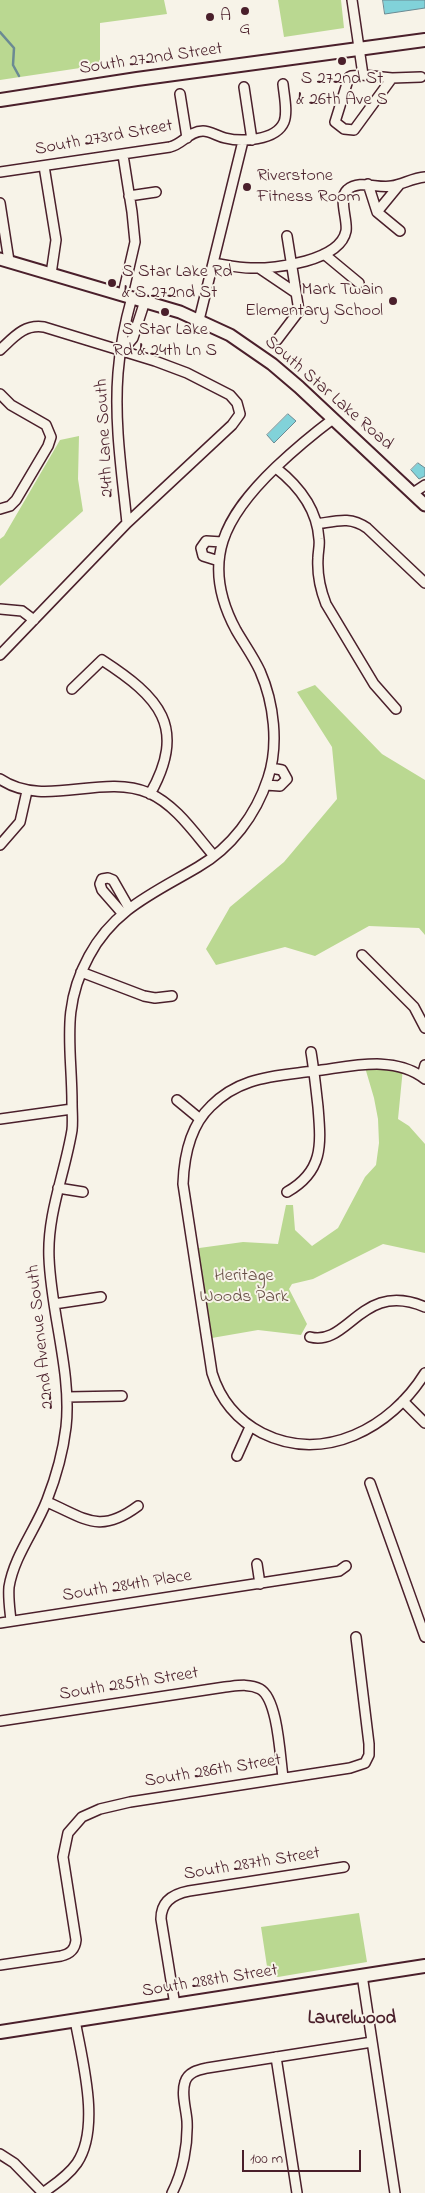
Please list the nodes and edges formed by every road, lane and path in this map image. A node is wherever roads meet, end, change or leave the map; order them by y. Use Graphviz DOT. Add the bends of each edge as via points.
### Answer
graph roads {
  1 [pos="352,0"];
  2 [pos="425,40"];
  3 [pos="360,48"];
  4 [pos="363,75"];
  5 [pos="421,77"];
  6 [pos="392,78"];
  7 [pos="284,84"];
  8 [pos="244,87"];
  9 [pos="180,94"];
  10 [pos="0,100"];
  11 [pos="187,138"];
  12 [pos="248,140"];
  13 [pos="122,155"];
  14 [pos="44,166"];
  15 [pos="0,172"];
  16 [pos="425,178"];
  17 [pos="368,184"];
  18 [pos="400,184"];
  19 [pos="156,192"];
  20 [pos="129,196"];
  21 [pos="0,203"];
  22 [pos="377,212"];
  23 [pos="400,231"];
  24 [pos="287,236"];
  25 [pos="324,254"];
  26 [pos="5,260"];
  27 [pos="213,263"];
  28 [pos="291,264"];
  29 [pos="260,268"];
  30 [pos="51,274"];
  31 [pos="360,283"];
  32 [pos="296,293"];
  33 [pos="127,296"];
  34 [pos="145,301"];
  35 [pos="199,320"];
  36 [pos="277,340"];
  37 [pos="0,350"];
  38 [pos="122,351"];
  39 [pos="0,394"];
  40 [pos="333,418"];
  41 [pos="276,468"];
  42 [pos="425,485"];
  43 [pos="413,493"];
  44 [pos="425,505"];
  45 [pos="0,509"];
  46 [pos="127,524"];
  47 [pos="317,524"];
  48 [pos="222,542"];
  49 [pos="219,561"];
  50 [pos="425,583"];
  51 [pos="0,609"];
  52 [pos="34,620"];
  53 [pos="0,654"];
  54 [pos="72,689"];
  55 [pos="396,709"];
  56 [pos="271,768"];
  57 [pos="0,779"];
  58 [pos="266,785"];
  59 [pos="27,791"];
  60 [pos="150,794"];
  61 [pos="0,846"];
  62 [pos="214,856"];
  63 [pos="362,955"];
  64 [pos="81,972"];
  65 [pos="172,996"];
  66 [pos="425,1028"];
  67 [pos="311,1052"];
  68 [pos="425,1065"];
  69 [pos="314,1071"];
  70 [pos="423,1078"];
  71 [pos="178,1100"];
  72 [pos="72,1109"];
  73 [pos="0,1119"];
  74 [pos="200,1119"];
  75 [pos="58,1188"];
  76 [pos="83,1192"];
  77 [pos="287,1192"];
  78 [pos="100,1296"];
  79 [pos="54,1304"];
  80 [pos="425,1307"];
  81 [pos="310,1337"];
  82 [pos="425,1373"];
  83 [pos="122,1396"];
  84 [pos="67,1398"];
  85 [pos="403,1402"];
  86 [pos="425,1423"];
  87 [pos="250,1427"];
  88 [pos="237,1456"];
  89 [pos="370,1483"];
  90 [pos="47,1502"];
  91 [pos="138,1506"];
  92 [pos="257,1564"];
  93 [pos="346,1566"];
  94 [pos="260,1584"];
  95 [pos="11,1621"];
  96 [pos="0,1623"];
  97 [pos="356,1637"];
  98 [pos="425,1637"];
  99 [pos="0,1721"];
  100 [pos="283,1777"];
  101 [pos="344,1867"];
  102 [pos="0,1964"];
  103 [pos="425,1966"];
  104 [pos="362,1976"];
  105 [pos="175,2005"];
  106 [pos="75,2020"];
  107 [pos="0,2032"];
  108 [pos="372,2042"];
  109 [pos="276,2057"];
  110 [pos="0,2154"];
  111 [pos="43,2193"];
  112 [pos="174,2193"];
  113 [pos="297,2193"];
  114 [pos="395,2193"];
  1 -- 3 [label="street"];
  2 -- 3 [label="main road, South 272nd Street"];
  3 -- 4 [label="street"];
  3 -- 10 [label="main road, South 272nd Street"];
  4 -- 6 [label="street"];
  4 -- 6 [label="street" via="349,77 335,119 344,129 354,130"];
  5 -- 6 [label="street"];
  7 -- 12 [label="street" via="284,123 275,131"];
  8 -- 12 [label="street"];
  9 -- 11 [label="street"];
  11 -- 12 [label="street, South 273rd Street" via="202,131"];
  11 -- 13 [label="street, South 273rd Street" via="177,146"];
  12 -- 27 [label="street"];
  13 -- 14 [label="street, South 273rd Street"];
  13 -- 20 [label="street, 24th Lane South"];
  14 -- 15 [label="street, South 273rd Street"];
  14 -- 30 [label="street" via="56,240"];
  16 -- 18 [label="street"];
  17 -- 18 [label="street" via="385,187"];
  17 -- 22 [label="street"];
  17 -- 25 [label="street" via="346,190 343,197 346,233 335,247"];
  18 -- 22 [label="street"];
  19 -- 20 [label="street"];
  20 -- 33 [label="street, 24th Lane South" via="135,242"];
  21 -- 26 [label="street"];
  22 -- 23 [label="street"];
  24 -- 28 [label="street"];
  25 -- 28 [label="street"];
  25 -- 31 [label="street"];
  26 -- 30 [label="street, South Star Lake Road"];
  27 -- 29 [label="street"];
  27 -- 35 [label="street"];
  28 -- 29 [label="street"];
  28 -- 32 [label="street"];
  29 -- 32 [label="street"];
  30 -- 33 [label="street, South Star Lake Road"];
  32 -- 36 [label="street" via="299,311"];
  33 -- 34 [label="street, South Star Lake Road"];
  33 -- 38 [label="street, 24th Lane South"];
  34 -- 35 [label="street, South Star Lake Road"];
  34 -- 38 [label="street, 24th Lane South" via="133,338"];
  35 -- 40 [label="street, South Star Lake Road" via="253,350"];
  37 -- 38 [label="street" via="24,328 36,326"];
  38 -- 46 [label="street, 24th Lane South" via="118,372 118,419"];
  38 -- 46 [label="street" via="217,387 234,400 240,414"];
  39 -- 45 [label="street" via="46,425 51,437 16,500"];
  40 -- 41 [label="street, 22nd Avenue South"];
  40 -- 43 [label="street, South Star Lake Road"];
  41 -- 47 [label="street" via="309,503"];
  41 -- 48 [label="street, 22nd Avenue South" via="247,496 231,520"];
  42 -- 43 [label="street"];
  43 -- 44 [label="street, South Star Lake Road"];
  46 -- 52 [label="street"];
  47 -- 50 [label="street" via="358,522"];
  47 -- 55 [label="street" via="320,540 318,570 326,604 374,684"];
  48 -- 49 [label="street, 22nd Avenue South"];
  48 -- 49 [label="street" via="206,541 201,548 204,556"];
  49 -- 56 [label="street, 22nd Avenue South" via="221,591 227,610 261,673 269,699 274,736"];
  51 -- 52 [label="street" via="22,611"];
  52 -- 53 [label="street"];
  54 -- 60 [label="street" via="102,660 126,675 152,698 164,720 167,749 161,774"];
  56 -- 58 [label="street, 22nd Avenue South"];
  56 -- 58 [label="street" via="282,770 287,779 280,786"];
  57 -- 59 [label="street"];
  58 -- 62 [label="street, 22nd Avenue South" via="247,822"];
  59 -- 60 [label="street" via="108,787"];
  59 -- 61 [label="street" via="20,822"];
  60 -- 62 [label="street" via="179,815"];
  62 -- 64 [label="street, 22nd Avenue South" via="126,911 103,933"];
  63 -- 66 [label="street" via="414,1006"];
  64 -- 65 [label="street" via="144,996"];
  64 -- 72 [label="street, 22nd Avenue South" via="68,1029"];
  67 -- 69 [label="street"];
  68 -- 70 [label="street"];
  69 -- 70 [label="street" via="377,1064 403,1068"];
  69 -- 74 [label="street" via="270,1077 235,1088"];
  69 -- 77 [label="street" via="320,1151 306,1178"];
  71 -- 74 [label="street"];
  72 -- 73 [label="street"];
  72 -- 75 [label="street, 22nd Avenue South" via="72,1128"];
  74 -- 87 [label="street" via="185,1157 183,1184 208,1354 215,1383 223,1398"];
  75 -- 76 [label="street"];
  75 -- 79 [label="street, 22nd Avenue South" via="49,1254"];
  78 -- 79 [label="street"];
  79 -- 84 [label="street, 22nd Avenue South"];
  80 -- 81 [label="street" via="406,1300 386,1300 368,1308 334,1333 320,1338"];
  82 -- 85 [label="street"];
  83 -- 84 [label="street"];
  84 -- 90 [label="street, 22nd Avenue South" via="63,1450"];
  85 -- 86 [label="street"];
  85 -- 87 [label="street" via="358,1434 318,1445 280,1440"];
  87 -- 88 [label="street"];
  89 -- 98 [label="street"];
  90 -- 91 [label="street" via="86,1520 100,1522 115,1520"];
  90 -- 95 [label="street, 22nd Avenue South" via="11,1578 8,1597"];
  92 -- 94 [label="street"];
  93 -- 94 [label="street, South 284th Place" via="339,1571"];
  94 -- 95 [label="street, South 284th Place"];
  95 -- 96 [label="street, South 284th Place"];
  97 -- 100 [label="street, South 286th Street" via="369,1744 365,1763"];
  99 -- 100 [label="street, South 285th Street" via="248,1686 263,1691 271,1703"];
  100 -- 102 [label="street, South 286th Street" via="90,1812 72,1827 63,1857 75,1948 61,1956"];
  101 -- 105 [label="street, South 287th Street" via="189,1891 168,1900 162,1909 162,1919"];
  103 -- 104 [label="main road, South 288th Street"];
  104 -- 105 [label="main road, South 288th Street"];
  104 -- 108 [label="street"];
  105 -- 106 [label="main road, South 288th Street"];
  106 -- 107 [label="main road, South 288th Street"];
  106 -- 111 [label="street" via="89,2109 89,2133 74,2168"];
  108 -- 109 [label="street"];
  108 -- 114 [label="street"];
  109 -- 112 [label="street" via="207,2068 193,2072 187,2078 184,2089 186,2140"];
  109 -- 113 [label="street"];
  110 -- 111 [label="street" via="14,2163"];
}
